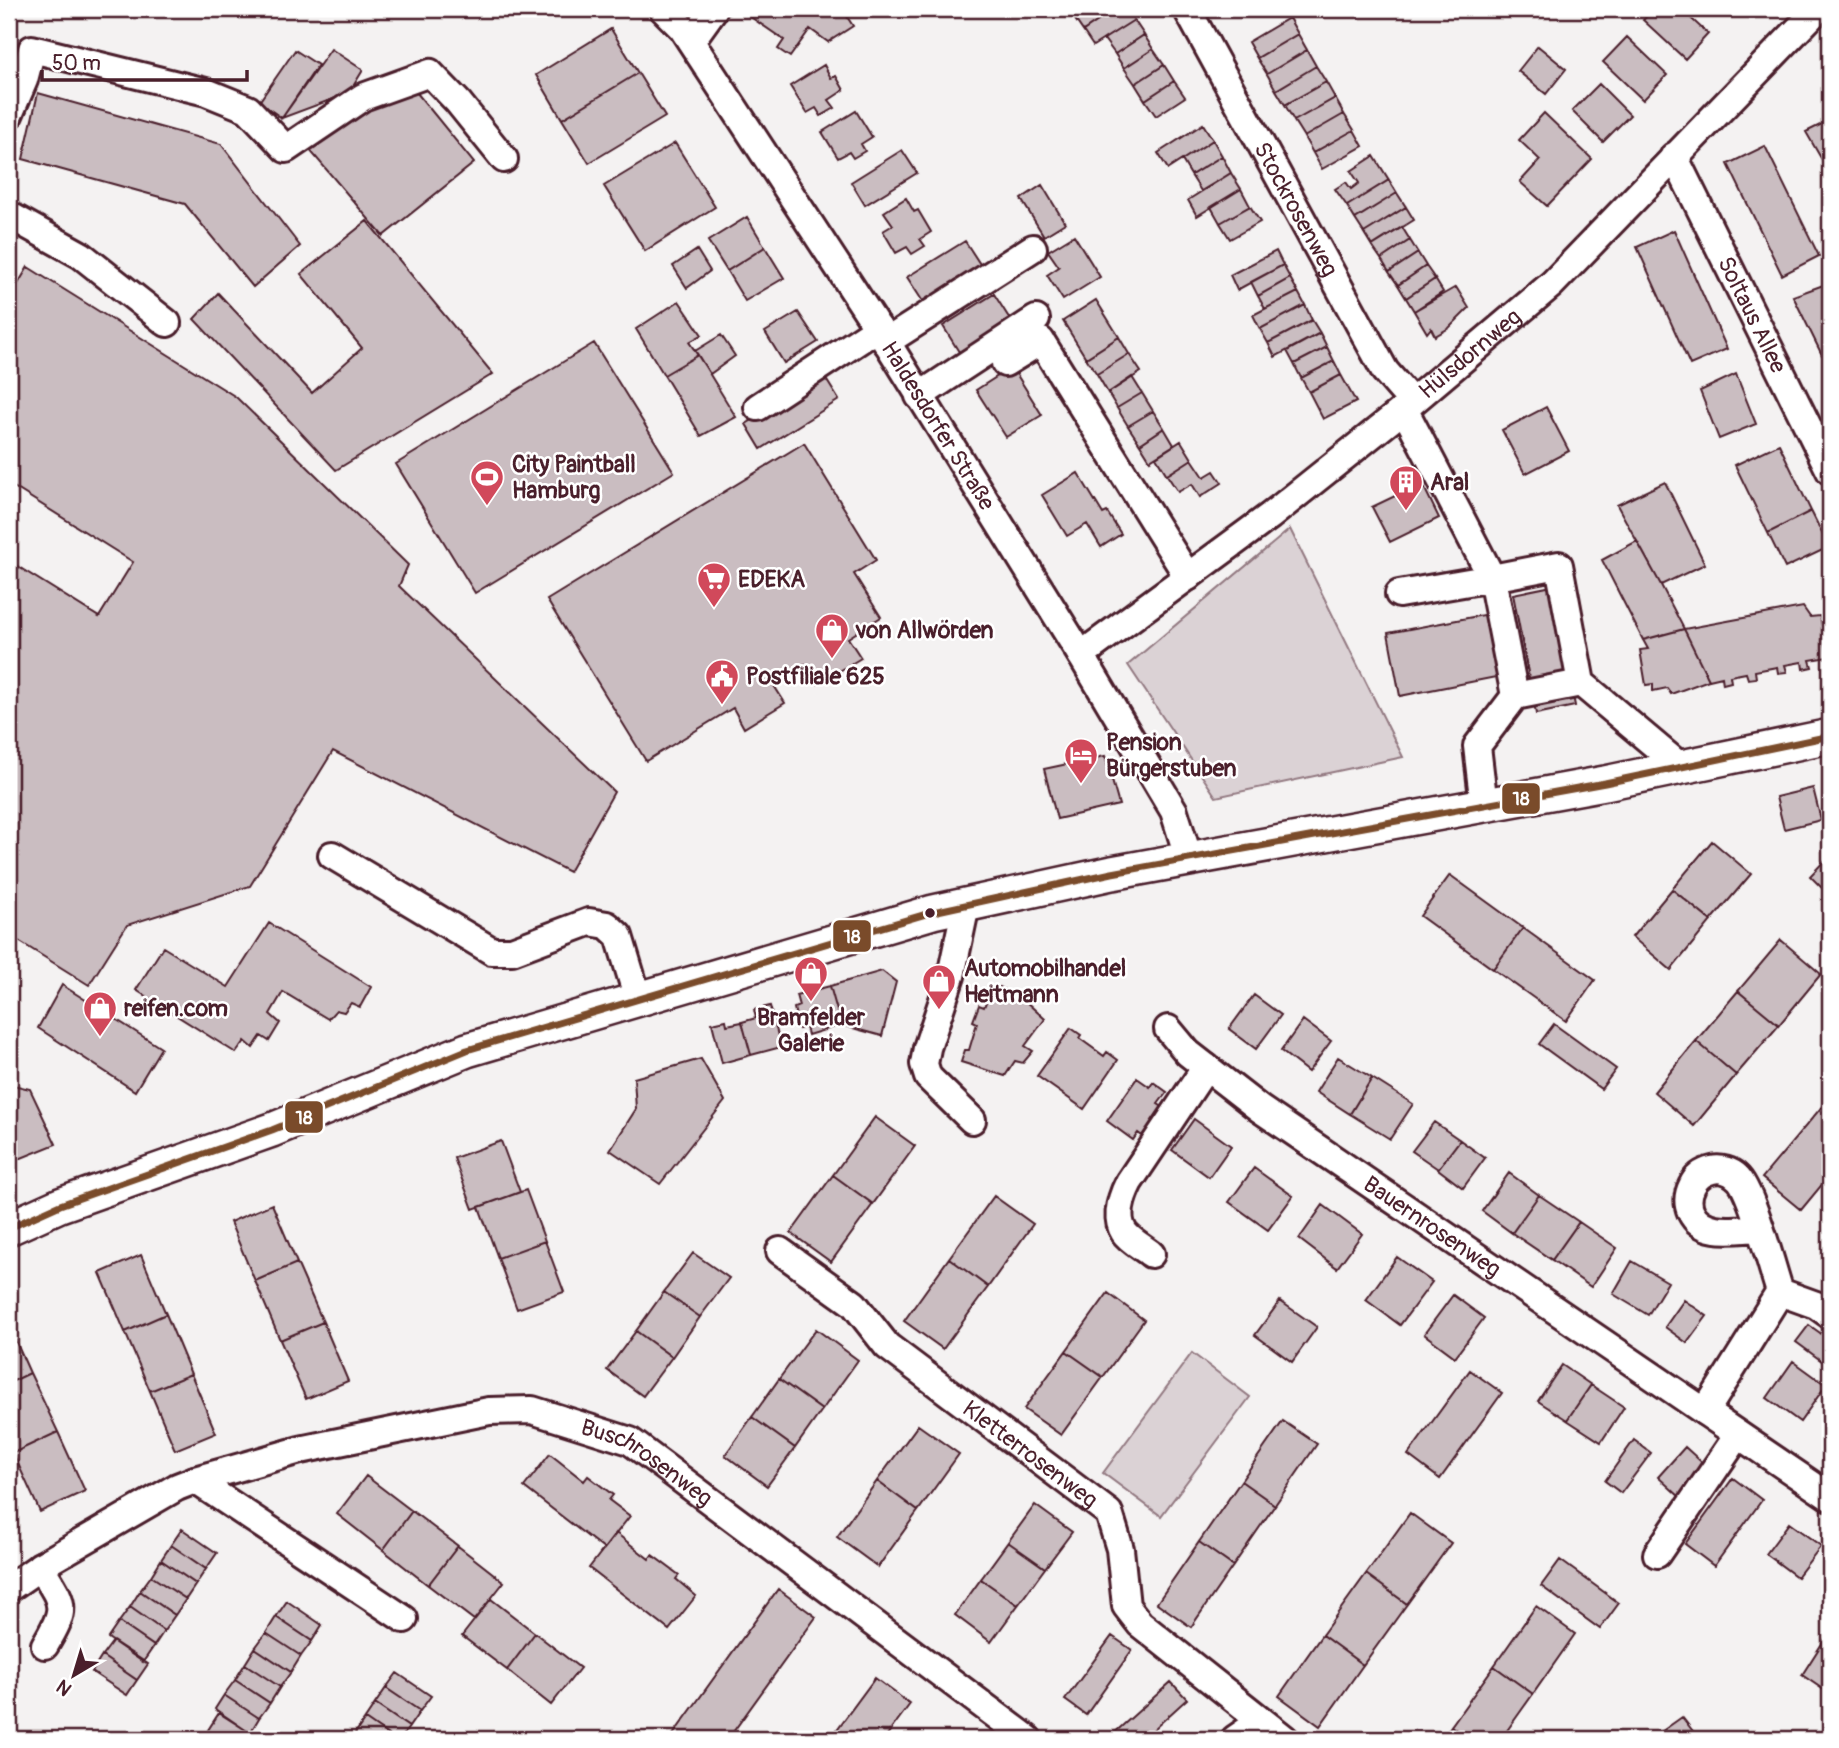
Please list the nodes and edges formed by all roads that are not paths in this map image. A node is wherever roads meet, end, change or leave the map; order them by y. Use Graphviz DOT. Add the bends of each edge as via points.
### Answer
graph roads {
  1 [pos="663,9"];
  2 [pos="714,9"];
  3 [pos="1187,9"];
  4 [pos="1818,9"];
  5 [pos="691,41"];
  6 [pos="20,45"];
  7 [pos="9,116"];
  8 [pos="1674,156"];
  9 [pos="504,159"];
  10 [pos="9,215"];
  11 [pos="1033,248"];
  12 [pos="1036,319"];
  13 [pos="167,323"];
  14 [pos="882,335"];
  15 [pos="1005,363"];
  16 [pos="919,396"];
  17 [pos="1408,405"];
  18 [pos="758,407"];
  19 [pos="1829,466"];
  20 [pos="1188,577"];
  21 [pos="1492,578"];
  22 [pos="1399,594"];
  23 [pos="1081,655"];
  24 [pos="1581,683"];
  25 [pos="1515,696"];
  26 [pos="1830,736"];
  27 [pos="1681,767"];
  28 [pos="1484,806"];
  29 [pos="332,855"];
  30 [pos="1189,859"];
  31 [pos="966,905"];
  32 [pos="638,999"];
  33 [pos="1168,1029"];
  34 [pos="1206,1067"];
  35 [pos="972,1120"];
  36 [pos="9,1228"];
  37 [pos="1759,1228"];
  38 [pos="780,1251"];
  39 [pos="1151,1254"];
  40 [pos="1780,1292"];
  41 [pos="1830,1315"];
  42 [pos="1705,1412"];
  43 [pos="1738,1436"];
  44 [pos="195,1480"];
  45 [pos="1830,1497"];
  46 [pos="1657,1554"];
  47 [pos="40,1566"];
  48 [pos="9,1588"];
  49 [pos="404,1619"];
  50 [pos="45,1645"];
  51 [pos="1261,1721"];
  52 [pos="1028,1739"];
  53 [pos="1236,1739"];
  54 [pos="1285,1739"];
  1 -- 5 [label="street, Haldesdorfer Straße"];
  2 -- 5 [label="street"];
  3 -- 17 [label="street, Stockrosenweg" via="1385,371"];
  4 -- 8 [label="street, Hülsdornweg"];
  5 -- 14 [label="street, Haldesdorfer Straße"];
  6 -- 7 [label="street" via="24,80"];
  6 -- 9 [label="street" via="206,92 248,108 286,149 363,97 430,73"];
  8 -- 17 [label="street, Hülsdornweg" via="1552,284"];
  8 -- 19 [label="street, Soltaus Allee"];
  10 -- 13 [label="street" via="81,255"];
  11 -- 14 [label="street"];
  12 -- 16 [label="street"];
  14 -- 16 [label="street, Haldesdorfer Straße"];
  14 -- 18 [label="street"];
  15 -- 20 [label="street" via="1041,341"];
  16 -- 23 [label="street, Haldesdorfer Straße"];
  17 -- 20 [label="street, Hülsdornweg"];
  17 -- 21 [label="street, Stockrosenweg"];
  20 -- 23 [label="street, Hülsdornweg"];
  21 -- 22 [label="street"];
  21 -- 24 [label="street" via="1559,565"];
  21 -- 25 [label="street, Stockrosenweg"];
  23 -- 30 [label="street, Haldesdorfer Straße" via="1174,811"];
  24 -- 25 [label="street"];
  24 -- 27 [label="street"];
  25 -- 28 [label="street" via="1477,746"];
  26 -- 27 [label="main road"];
  27 -- 28 [label="main road"];
  28 -- 30 [label="main road"];
  29 -- 32 [label="street" via="492,951 512,951 589,922 607,925 619,936"];
  30 -- 31 [label="main road"];
  31 -- 32 [label="main road"];
  31 -- 35 [label="street" via="951,976 924,1064 928,1077"];
  32 -- 36 [label="main road" via="467,1050 272,1130 60,1205"];
  33 -- 34 [label="street, Bauernrosenweg"];
  34 -- 39 [label="street" via="1122,1197 1119,1208 1124,1232"];
  34 -- 42 [label="street, Bauernrosenweg"];
  37 -- 40 [label="street"];
  38 -- 51 [label="street, Kletterrosenweg" via="854,1304 887,1346 1109,1513 1120,1549 1126,1606 1140,1624"];
  40 -- 41 [label="street"];
  40 -- 42 [label="street"];
  42 -- 43 [label="street, Bauernrosenweg"];
  43 -- 45 [label="street, Bauernrosenweg"];
  43 -- 46 [label="street"];
  44 -- 47 [label="street, Buschrosenweg"];
  44 -- 49 [label="street"];
  44 -- 52 [label="street, Buschrosenweg" via="300,1450 489,1411 532,1410 629,1441"];
  47 -- 48 [label="street, Buschrosenweg"];
  47 -- 50 [label="street" via="62,1605"];
  51 -- 53 [label="street"];
  51 -- 54 [label="street, Kletterrosenweg"];
}
